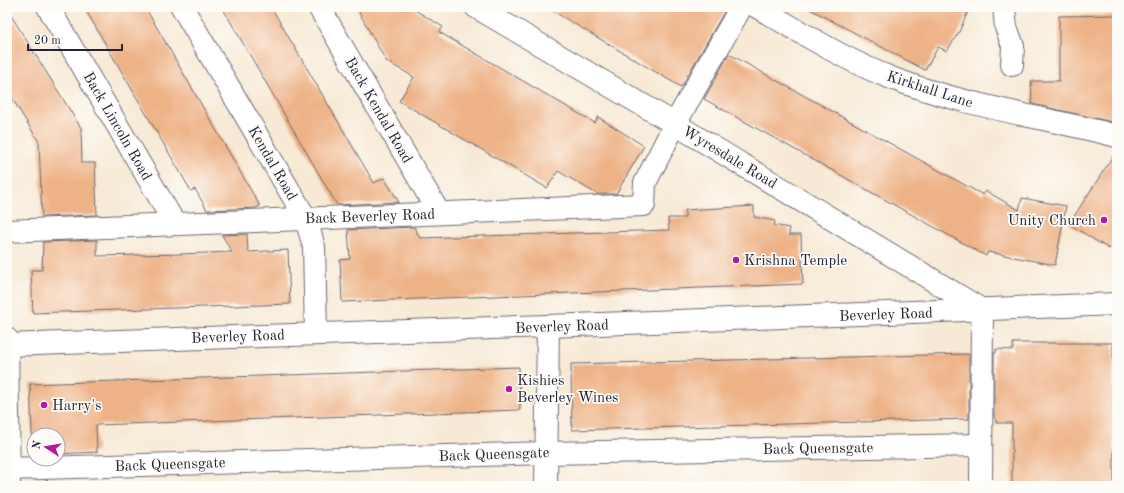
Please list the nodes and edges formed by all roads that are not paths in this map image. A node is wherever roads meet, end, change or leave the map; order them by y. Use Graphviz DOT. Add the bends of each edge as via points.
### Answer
graph roads {
  1 [pos="48,7"];
  2 [pos="182,7"];
  3 [pos="319,7"];
  4 [pos="476,7"];
  5 [pos="741,7"];
  6 [pos="757,7"];
  7 [pos="1004,7"];
  8 [pos="1012,65"];
  9 [pos="675,124"];
  10 [pos="1117,136"];
  11 [pos="439,213"];
  12 [pos="306,219"];
  13 [pos="175,224"];
  14 [pos="7,231"];
  15 [pos="1117,304"];
  16 [pos="982,310"];
  17 [pos="548,326"];
  18 [pos="316,334"];
  19 [pos="7,339"];
  20 [pos="7,345"];
  21 [pos="981,445"];
  22 [pos="546,453"];
  23 [pos="8,475"];
  24 [pos="546,486"];
  25 [pos="981,486"];
  1 -- 13 [label="street, Back Lincoln Road"];
  2 -- 12 [label="street, Kendal Road"];
  3 -- 11 [label="street, Back Kendal Road"];
  4 -- 9 [label="street, Wyresdale Road"];
  5 -- 9 [label="street"];
  6 -- 10 [label="street, Kirkhall Lane" via="847,58 893,79 957,100"];
  7 -- 8 [label="street" via="1006,27 1013,46"];
  9 -- 11 [label="street, Back Beverley Road" via="645,183 644,205"];
  9 -- 16 [label="street, Wyresdale Road"];
  11 -- 12 [label="street, Back Beverley Road"];
  12 -- 13 [label="street, Back Beverley Road"];
  12 -- 18 [label="street, Kendal Road" via="314,248"];
  13 -- 14 [label="street, Back Beverley Road"];
  15 -- 16 [label="street, Beverley Road"];
  16 -- 17 [label="street, Beverley Road"];
  16 -- 21 [label="street"];
  17 -- 18 [label="street, Beverley Road"];
  17 -- 22 [label="street"];
  18 -- 20 [label="street, Beverley Road"];
  19 -- 20 [label="street"];
  20 -- 23 [label="street"];
  21 -- 22 [label="street, Back Queensgate"];
  21 -- 25 [label="street"];
  22 -- 23 [label="street, Back Queensgate"];
  22 -- 24 [label="street"];
}
